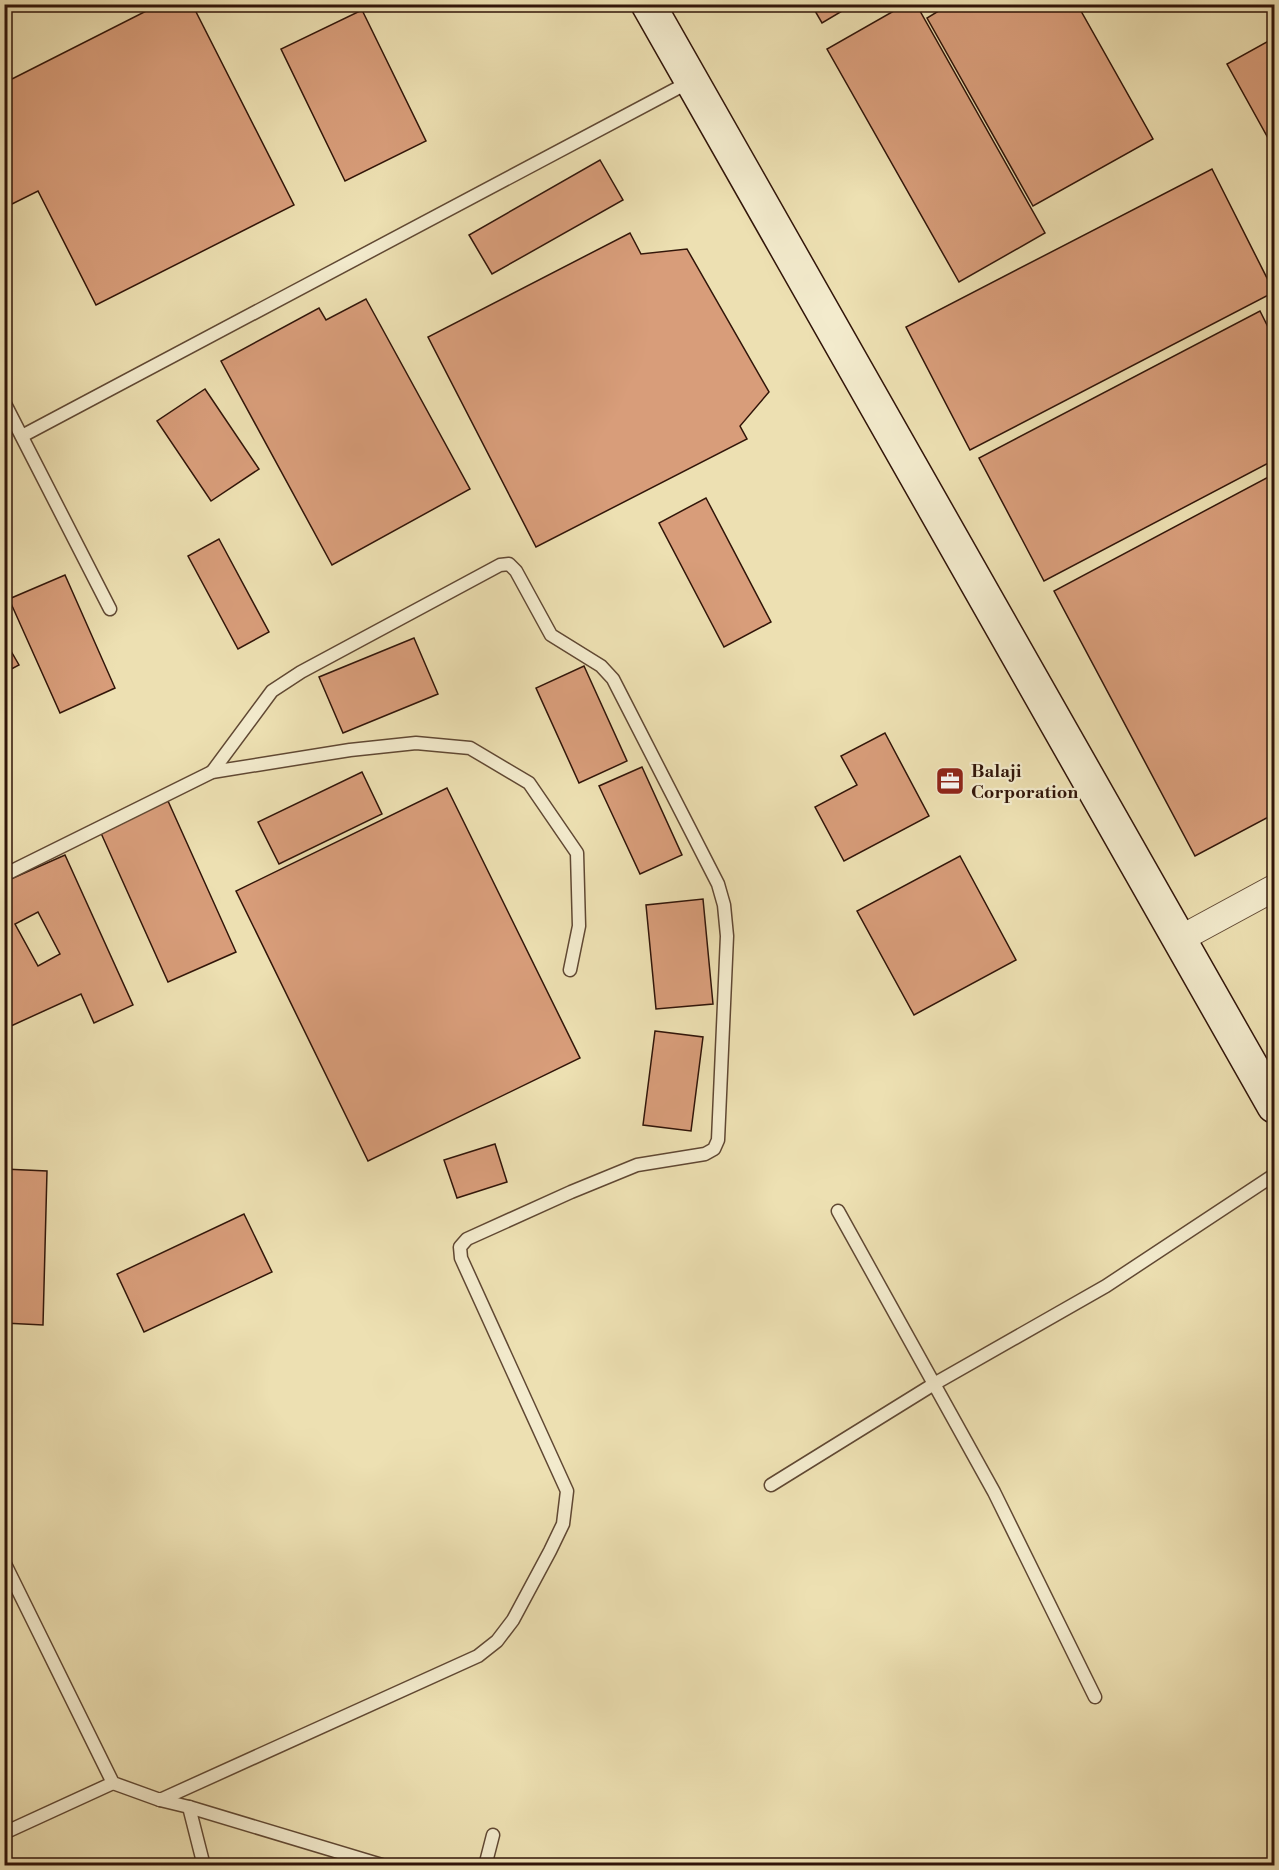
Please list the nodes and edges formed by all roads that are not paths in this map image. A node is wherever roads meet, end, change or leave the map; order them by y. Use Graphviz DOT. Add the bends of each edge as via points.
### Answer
graph roads {
  1 [pos="648,4"];
  2 [pos="691,81"];
  3 [pos="4,402"];
  4 [pos="22,436"];
  5 [pos="110,609"];
  6 [pos="212,772"];
  7 [pos="4,875"];
  8 [pos="1275,888"];
  9 [pos="1179,939"];
  10 [pos="570,970"];
  11 [pos="1275,1106"];
  12 [pos="1275,1175"];
  13 [pos="838,1211"];
  14 [pos="934,1384"];
  15 [pos="771,1485"];
  16 [pos="6,1569"];
  17 [pos="1095,1697"];
  18 [pos="113,1784"];
  19 [pos="160,1800"];
  20 [pos="189,1807"];
  21 [pos="4,1833"];
  22 [pos="493,1835"];
  23 [pos="204,1866"];
  24 [pos="385,1866"];
  25 [pos="485,1866"];
  1 -- 2 [label="street"];
  2 -- 4 [label="lane"];
  2 -- 9 [label="street"];
  3 -- 4 [label="lane"];
  4 -- 5 [label="lane"];
  6 -- 7 [label="lane"];
  6 -- 10 [label="lane" via="416,743 470,748 530,783 577,853 579,926"];
  6 -- 19 [label="lane" via="272,691 500,565 509,564 551,634 613,679 718,884 727,936 718,1140 714,1149 705,1154 637,1165 593,1183 467,1239 460,1247 461,1258 567,1491 563,1524 513,1620 496,1641 478,1656"];
  8 -- 9 [label="street"];
  9 -- 11 [label="street"];
  12 -- 14 [label="lane" via="1106,1286"];
  13 -- 14 [label="lane"];
  14 -- 15 [label="lane"];
  14 -- 17 [label="lane" via="1009,1522"];
  16 -- 18 [label="lane"];
  18 -- 19 [label="lane"];
  18 -- 21 [label="lane"];
  19 -- 20 [label="lane"];
  20 -- 23 [label="lane"];
  20 -- 24 [label="lane"];
  22 -- 25 [label="lane"];
}
